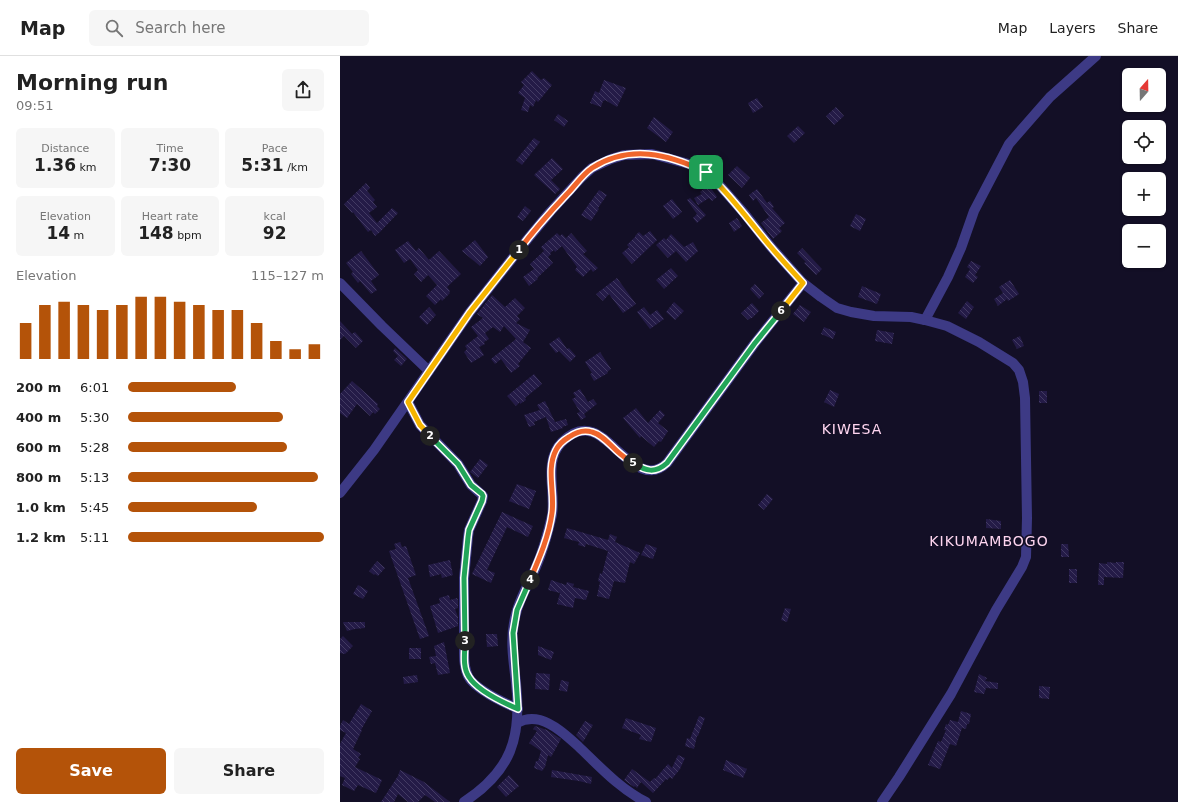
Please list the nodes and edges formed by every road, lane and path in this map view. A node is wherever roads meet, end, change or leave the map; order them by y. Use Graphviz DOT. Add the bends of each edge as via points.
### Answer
graph roads {
  1 [pos="1096,56"];
  2 [pos="340,283"];
  3 [pos="803,283"];
  4 [pos="925,320"];
  5 [pos="429,371"];
  6 [pos="408,402"];
  7 [pos="340,493"];
  8 [pos="518,709"];
  9 [pos="517,723"];
  10 [pos="464,802"];
  11 [pos="646,802"];
  12 [pos="882,802"];
  1 -- 4 [label="street" via="1050,97 1009,144 974,211 948,277"];
  2 -- 5 [label="street"];
  3 -- 4 [label="street" via="837,308 874,316"];
  3 -- 5 [label="street" via="706,172 652,154 624,155 592,168 550,212 470,312"];
  3 -- 8 [label="street" via="662,468 655,471 634,464 592,432 576,432 556,450 551,474 551,517 541,553 514,623"];
  4 -- 12 [label="street" via="947,326 979,342 1013,363 1019,370 1025,398 1027,549 1022,567 951,694"];
  5 -- 6 [label="street"];
  6 -- 7 [label="street"];
  6 -- 8 [label="street" via="420,425 458,464 471,485 483,496 469,530 464,578 465,664 468,677 475,685"];
  8 -- 9 [label="street"];
  9 -- 10 [label="street" via="507,759 489,783"];
  9 -- 11 [label="street" via="529,719 539,720 558,729 614,780"];
}
